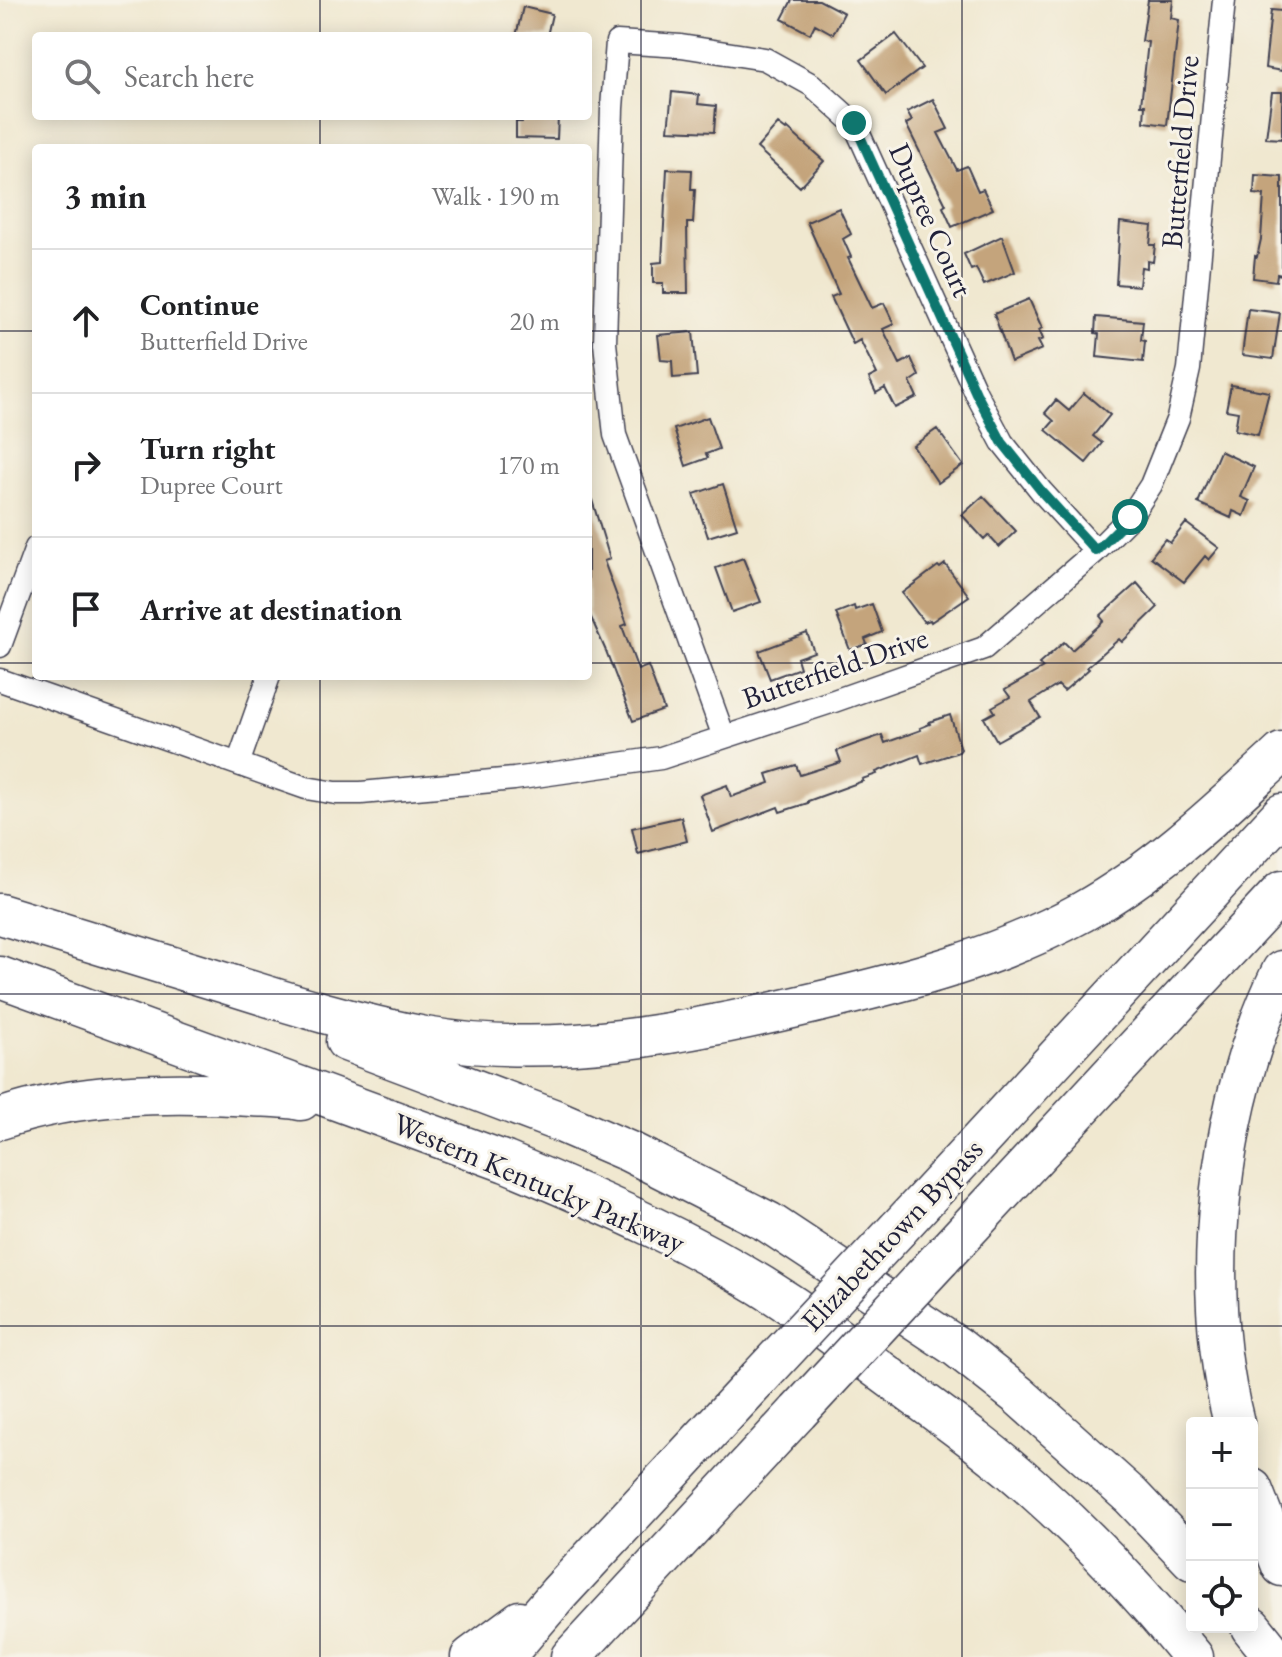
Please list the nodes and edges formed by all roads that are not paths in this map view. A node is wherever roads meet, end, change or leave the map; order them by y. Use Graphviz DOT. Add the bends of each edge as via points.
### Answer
graph roads {
  1 [pos="1224,0"];
  2 [pos="1096,551"];
  3 [pos="32,559"];
  4 [pos="0,646"];
  5 [pos="0,680"];
  6 [pos="268,680"];
  7 [pos="724,737"];
  8 [pos="1282,753"];
  9 [pos="238,764"];
  10 [pos="1282,814"];
  11 [pos="1282,891"];
  12 [pos="0,915"];
  13 [pos="1282,971"];
  14 [pos="0,977"];
  15 [pos="0,1119"];
  16 [pos="445,1139"];
  17 [pos="1233,1417"];
  18 [pos="1258,1504"];
  19 [pos="1186,1554"];
  20 [pos="1282,1566"];
  21 [pos="559,1593"];
  22 [pos="1256,1633"];
  23 [pos="471,1657"];
  24 [pos="504,1657"];
  25 [pos="571,1657"];
  26 [pos="1193,1657"];
  27 [pos="1275,1657"];
  1 -- 2 [label="street, Butterfield Drive" via="1189,369 1178,418 1151,485 1130,517"];
  2 -- 7 [label="street, Butterfield Drive" via="984,648"];
  2 -- 7 [label="street, Dupree Court" via="1002,442 854,123 812,85 765,59 617,42 605,343 615,435"];
  3 -- 4 [label="street"];
  5 -- 9 [label="street, Butterfield Drive"];
  6 -- 9 [label="street"];
  7 -- 9 [label="street, Butterfield Drive" via="661,758 361,793 306,788"];
  8 -- 12 [label="highway" via="1139,875 1024,941 895,984 626,1040 492,1045 427,1037 298,1006"];
  10 -- 21 [label="highway, Elizabethtown Bypass, bridge"];
  11 -- 25 [label="highway, Elizabethtown Bypass, bridge"];
  12 -- 19 [label="highway, Western Kentucky Parkway" via="485,1091 630,1152 768,1222 957,1347 1018,1395"];
  13 -- 17 [label="highway" via="1249,1058 1220,1194 1219,1332"];
  14 -- 16 [label="highway, Western Kentucky Parkway"];
  15 -- 16 [label="highway" via="38,1106 213,1094 296,1099"];
  16 -- 26 [label="highway, Western Kentucky Parkway" via="578,1192 787,1302 1039,1493 1153,1607"];
  18 -- 20 [label="highway"];
  21 -- 23 [label="highway"];
  21 -- 24 [label="highway, Elizabethtown Bypass"];
  22 -- 27 [label="highway"];
}
